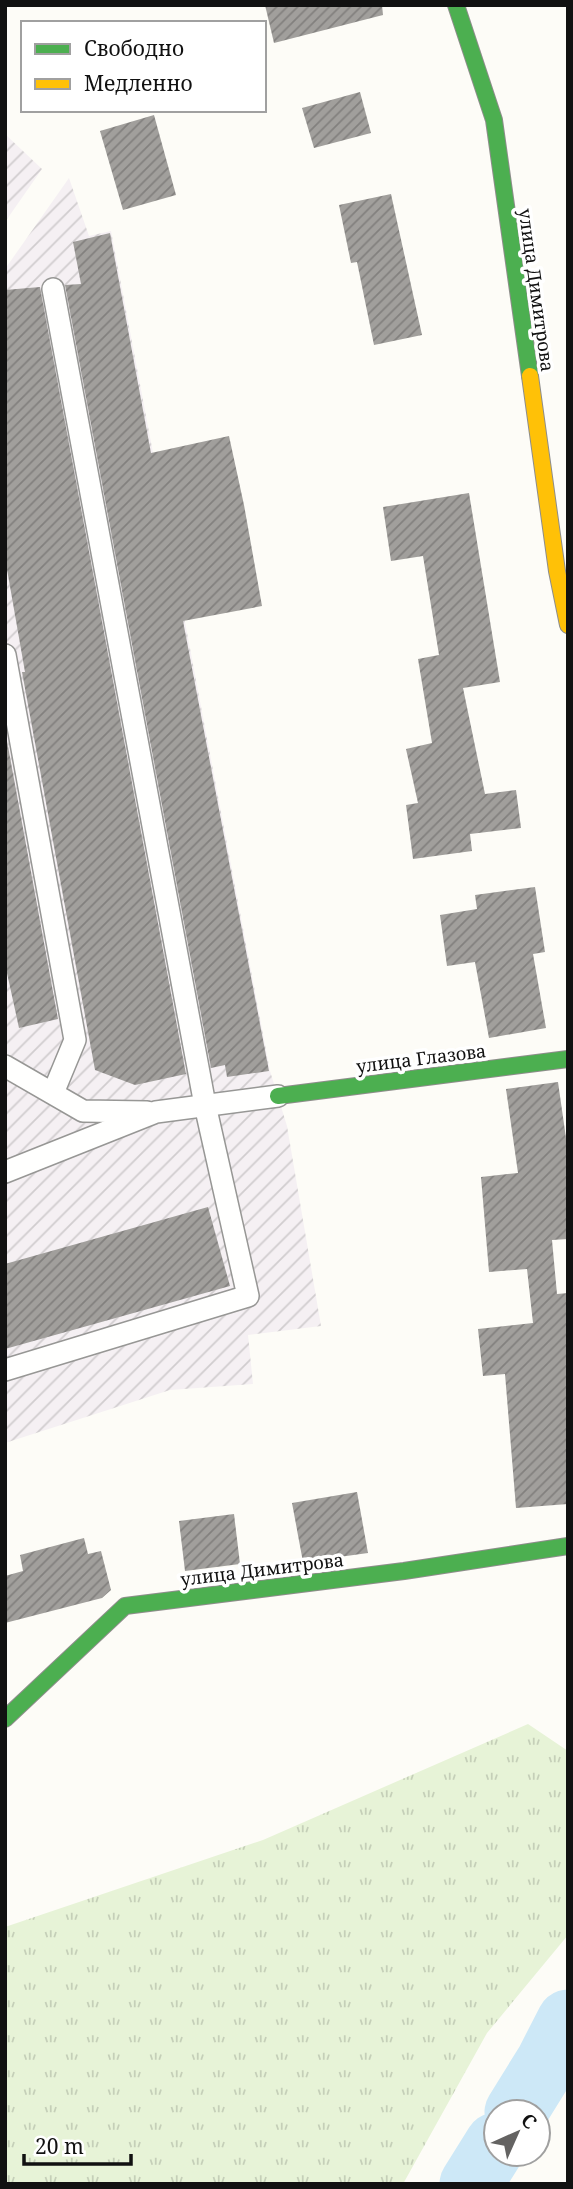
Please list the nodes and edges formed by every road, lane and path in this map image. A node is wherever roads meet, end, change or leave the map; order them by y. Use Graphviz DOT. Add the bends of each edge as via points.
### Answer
graph roads {
  1 [pos="456,5"];
  2 [pos="53,289"];
  3 [pos="568,625"];
  4 [pos="5,655"];
  5 [pos="568,1059"];
  6 [pos="5,1066"];
  7 [pos="54,1093"];
  8 [pos="278,1096"];
  9 [pos="205,1105"];
  10 [pos="156,1112"];
  11 [pos="5,1172"];
  12 [pos="5,1370"];
  13 [pos="568,1546"];
  14 [pos="5,1719"];
  1 -- 3 [label="street, улица Димитрова" via="494,120 556,571"];
  2 -- 9 [label="lane"];
  4 -- 7 [label="lane" via="75,1040"];
  5 -- 8 [label="street, улица Глазова"];
  6 -- 7 [label="lane"];
  7 -- 10 [label="lane" via="83,1111"];
  8 -- 9 [label="lane"];
  9 -- 10 [label="lane"];
  9 -- 12 [label="lane" via="248,1296"];
  10 -- 11 [label="lane"];
  13 -- 14 [label="street, улица Димитрова" via="125,1606"];
}
